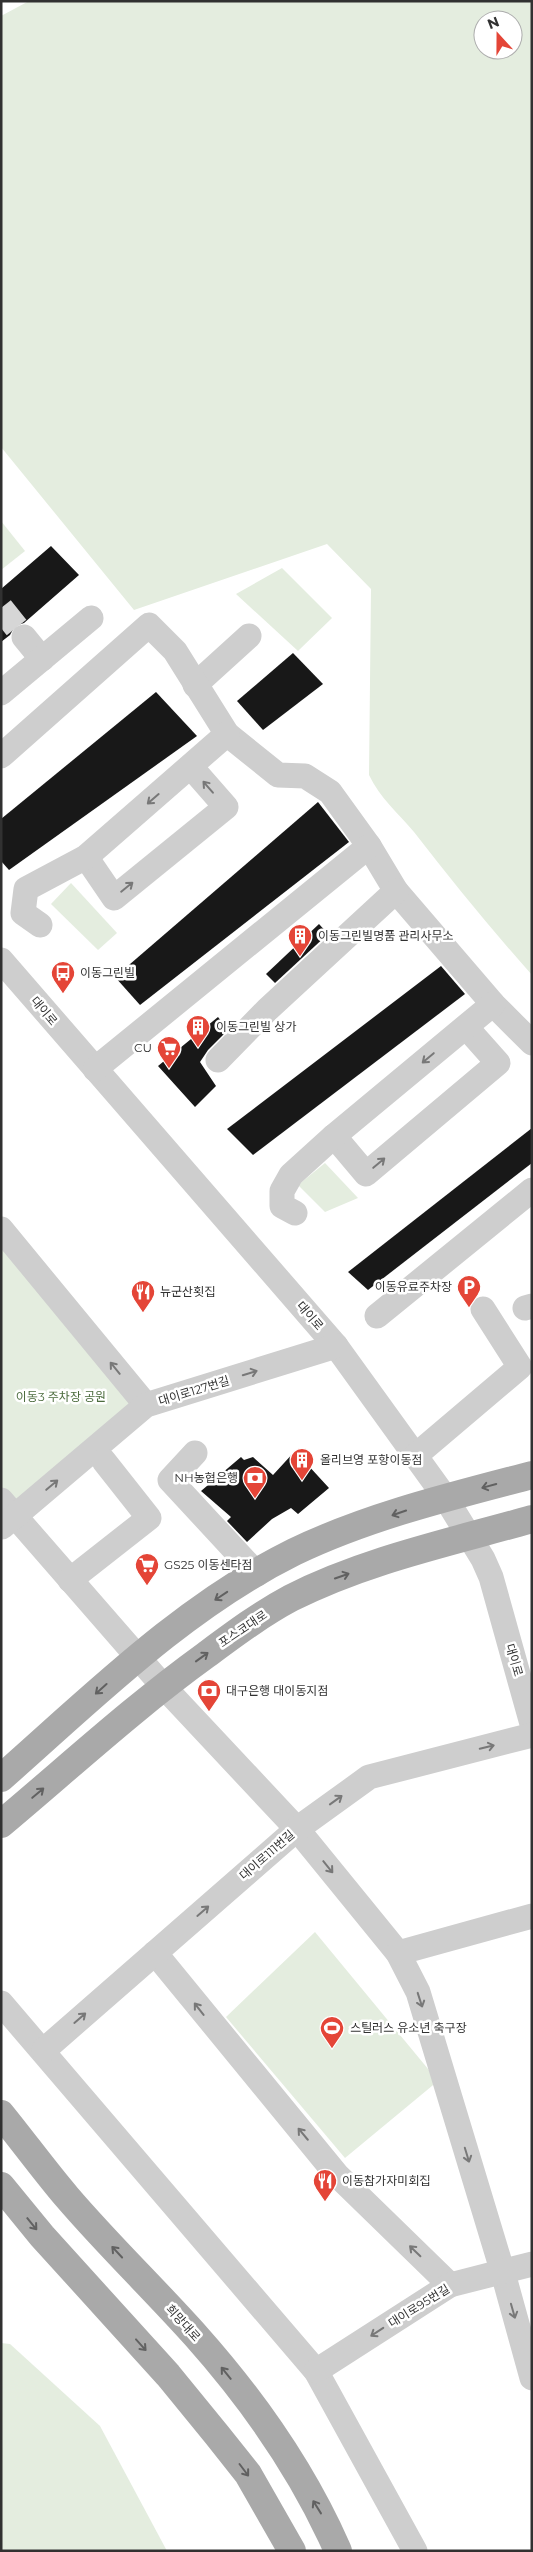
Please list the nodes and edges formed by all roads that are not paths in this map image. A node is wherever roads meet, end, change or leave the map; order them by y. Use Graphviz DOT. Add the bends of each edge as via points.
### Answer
graph roads {
  1 [pos="91,618"];
  2 [pos="249,636"];
  3 [pos="24,637"];
  4 [pos="42,659"];
  5 [pos="194,685"];
  6 [pos="1,693"];
  7 [pos="227,734"];
  8 [pos="1,756"];
  9 [pos="190,767"];
  10 [pos="369,846"];
  11 [pos="86,857"];
  12 [pos="396,891"];
  13 [pos="40,925"];
  14 [pos="1,960"];
  15 [pos="493,1004"];
  16 [pos="466,1026"];
  17 [pos="532,1043"];
  18 [pos="218,1060"];
  19 [pos="95,1069"];
  20 [pos="334,1136"];
  21 [pos="532,1190"];
  22 [pos="295,1213"];
  23 [pos="1,1230"];
  24 [pos="483,1309"];
  25 [pos="376,1316"];
  26 [pos="336,1346"];
  27 [pos="146,1405"];
  28 [pos="195,1453"];
  29 [pos="415,1456"];
  30 [pos="104,1461"];
  31 [pos="532,1475"];
  32 [pos="446,1497"];
  33 [pos="6,1515"];
  34 [pos="532,1519"];
  35 [pos="469,1537"];
  36 [pos="257,1574"];
  37 [pos="70,1580"];
  38 [pos="138,1657"];
  39 [pos="163,1686"];
  40 [pos="532,1724"];
  41 [pos="532,1735"];
  42 [pos="1,1778"];
  43 [pos="1,1824"];
  44 [pos="297,1829"];
  45 [pos="532,1916"];
  46 [pos="155,1953"];
  47 [pos="398,1953"];
  48 [pos="1,2003"];
  49 [pos="44,2050"];
  50 [pos="1,2114"];
  51 [pos="1,2186"];
  52 [pos="532,2264"];
  53 [pos="503,2273"];
  54 [pos="450,2285"];
  55 [pos="316,2371"];
  56 [pos="532,2378"];
  57 [pos="292,2551"];
  58 [pos="338,2551"];
  59 [pos="415,2551"];
  1 -- 4 [label="street"];
  2 -- 5 [label="street"];
  3 -- 4 [label="street"];
  4 -- 6 [label="street"];
  5 -- 7 [label="street"];
  5 -- 8 [label="street" via="175,652 149,625"];
  7 -- 9 [label="street"];
  7 -- 10 [label="street" via="278,775 305,776 330,792"];
  9 -- 11 [label="street, one-way"];
  11 -- 9 [label="street, one-way" via="114,898 226,807"];
  10 -- 12 [label="street"];
  10 -- 19 [label="street"];
  11 -- 13 [label="street" via="26,889 23,912"];
  12 -- 15 [label="street"];
  12 -- 18 [label="street" via="267,1010"];
  14 -- 19 [label="street, 대이로"];
  15 -- 16 [label="street"];
  15 -- 17 [label="street"];
  16 -- 20 [label="street, one-way"];
  20 -- 16 [label="street, one-way" via="366,1174 498,1063"];
  19 -- 26 [label="street, 대이로"];
  20 -- 22 [label="street" via="291,1175 282,1191 282,1206"];
  21 -- 25 [label="street"];
  27 -- 23 [label="street, one-way"];
  24 -- 29 [label="street" via="520,1366"];
  27 -- 26 [label="street, 대이로127번길, one-way"];
  26 -- 29 [label="street, 대이로"];
  33 -- 27 [label="street, 대이로127번길, one-way"];
  28 -- 36 [label="street" via="170,1480"];
  29 -- 32 [label="street, 대이로"];
  30 -- 37 [label="street" via="149,1518"];
  31 -- 32 [label="main road, one-way"];
  32 -- 35 [label="street, 대이로"];
  32 -- 36 [label="main road, one-way" via="332,1536"];
  33 -- 37 [label="street"];
  34 -- 35 [label="main road, 포스코대로"];
  39 -- 35 [label="main road, 포스코대로, one-way" via="246,1625 290,1599 352,1572"];
  35 -- 40 [label="street, 대이로" via="490,1576"];
  36 -- 38 [label="main road, one-way" via="196,1613"];
  37 -- 38 [label="street"];
  38 -- 39 [label="street"];
  38 -- 42 [label="main road, one-way"];
  43 -- 39 [label="main road, 포스코대로, one-way"];
  39 -- 44 [label="street"];
  44 -- 41 [label="street, 대이로111번길, one-way" via="369,1777"];
  46 -- 44 [label="street, 대이로111번길, one-way"];
  44 -- 47 [label="street, one-way"];
  45 -- 47 [label="street"];
  49 -- 46 [label="street, 대이로111번길, one-way"];
  54 -- 46 [label="street, one-way" via="337,2175"];
  47 -- 53 [label="street, one-way" via="418,1992"];
  48 -- 49 [label="street"];
  49 -- 55 [label="street"];
  58 -- 50 [label="main road, 희망대로, one-way" via="322,2513 275,2438 239,2389 197,2338 67,2198"];
  51 -- 57 [label="main road, one-way" via="217,2435 248,2474"];
  52 -- 53 [label="street, 대이로95번길"];
  53 -- 54 [label="street, 대이로95번길"];
  53 -- 56 [label="street, one-way"];
  54 -- 55 [label="street, 대이로95번길, one-way"];
  55 -- 59 [label="street"];
}
